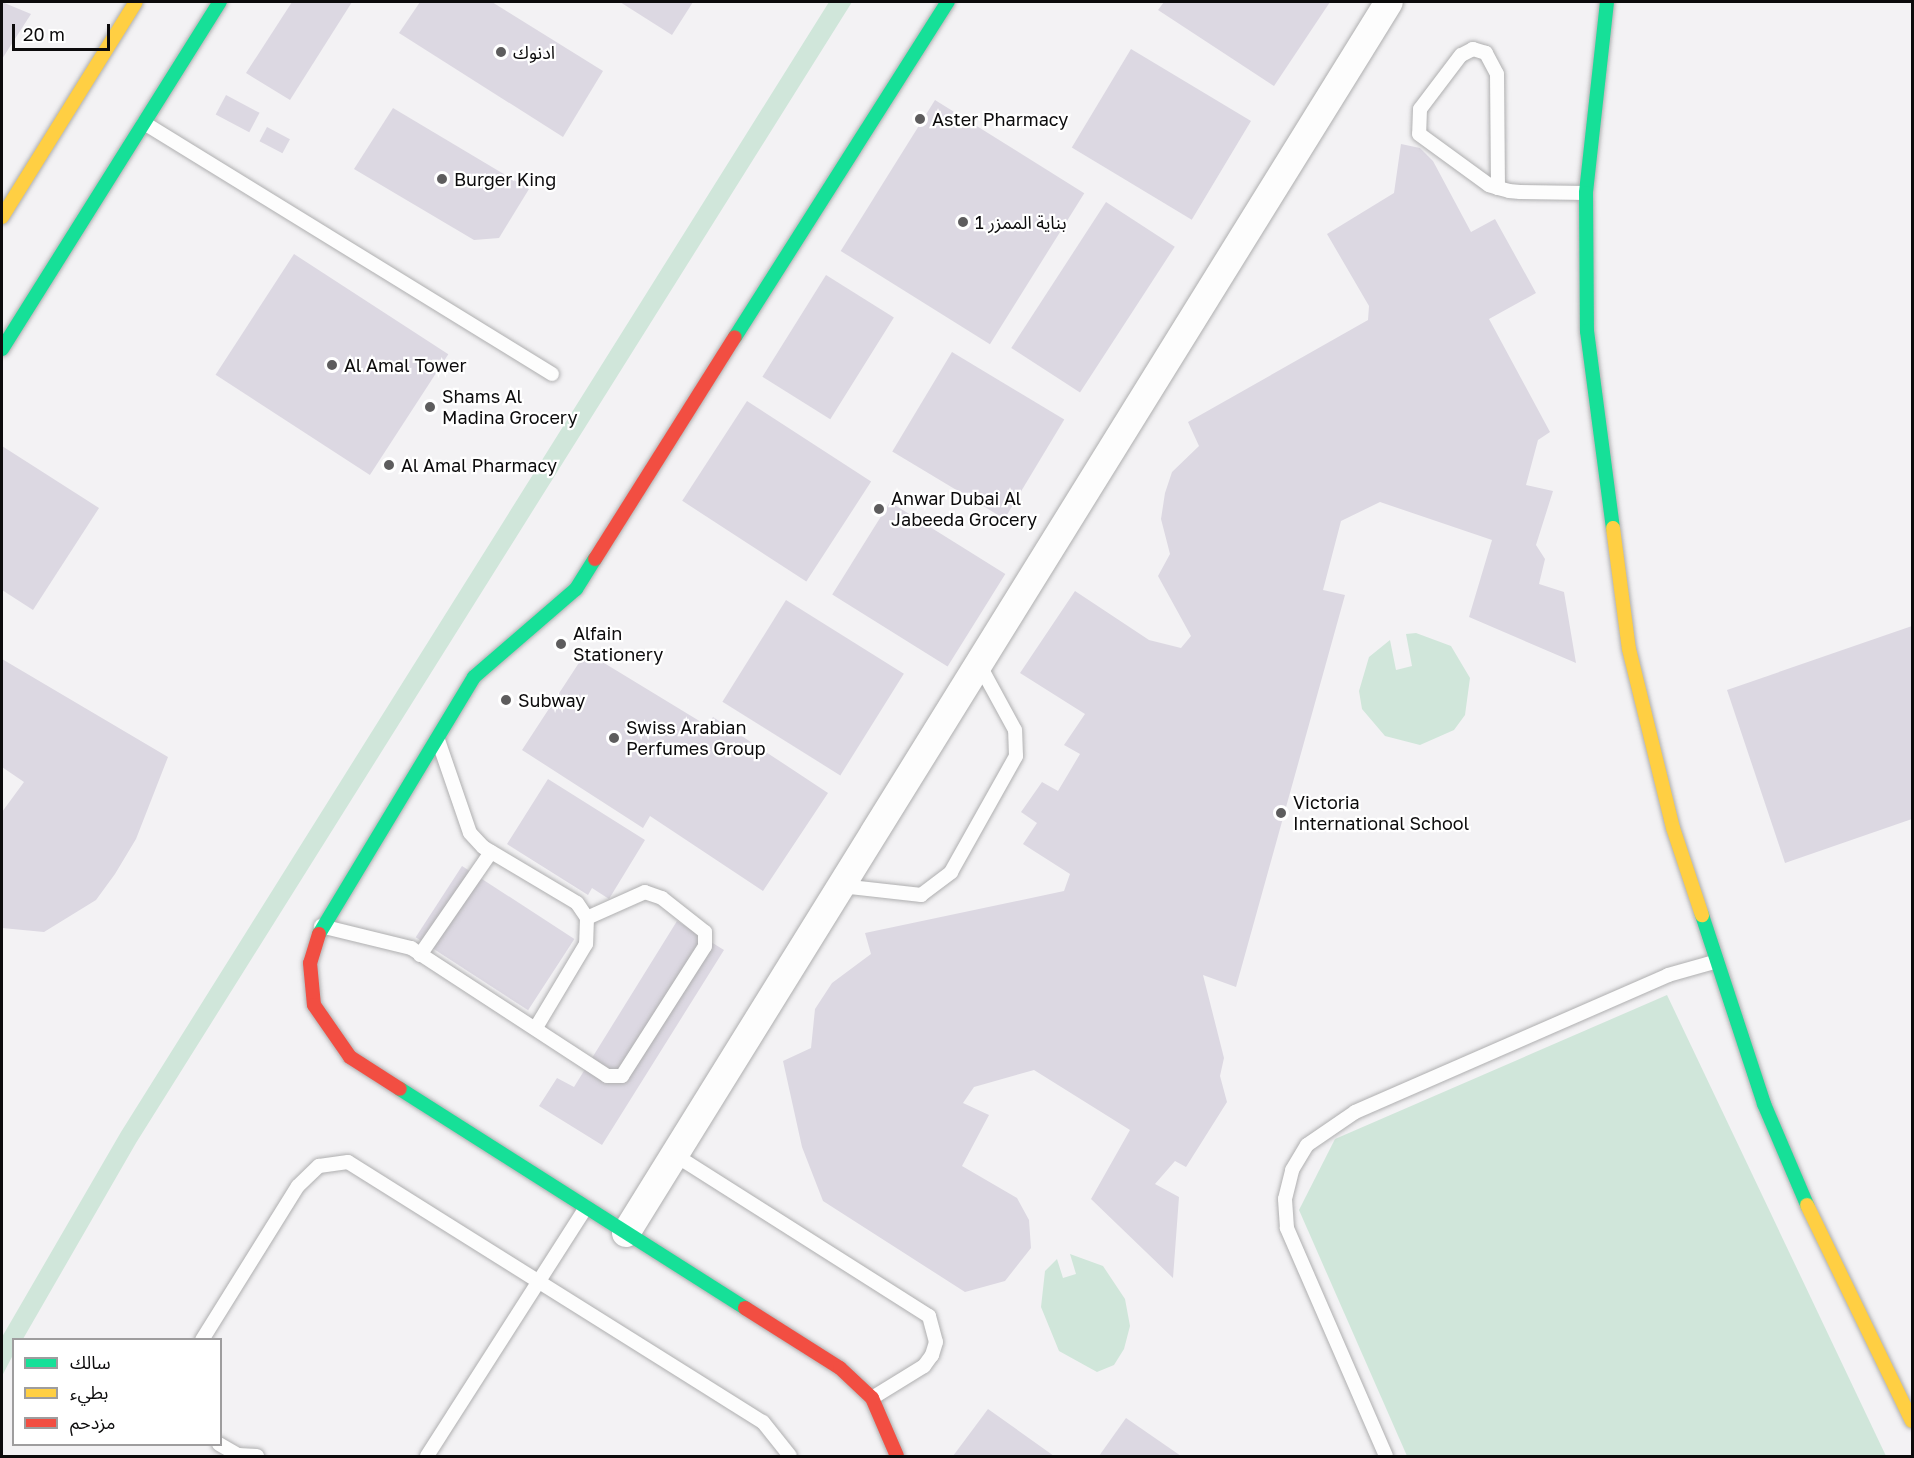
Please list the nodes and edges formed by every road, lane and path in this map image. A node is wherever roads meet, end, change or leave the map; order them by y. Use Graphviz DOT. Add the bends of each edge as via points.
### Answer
graph roads {
  1 [pos="136,2"];
  2 [pos="220,2"];
  3 [pos="948,2"];
  4 [pos="1389,2"];
  5 [pos="1606,4"];
  6 [pos="144,123"];
  7 [pos="1498,188"];
  8 [pos="1586,193"];
  9 [pos="2,217"];
  10 [pos="2,349"];
  11 [pos="552,374"];
  12 [pos="979,663"];
  13 [pos="437,737"];
  14 [pos="491,852"];
  15 [pos="841,886"];
  16 [pos="587,918"];
  17 [pos="321,926"];
  18 [pos="420,955"];
  19 [pos="1714,962"];
  20 [pos="537,1026"];
  21 [pos="675,1155"];
  22 [pos="586,1207"];
  23 [pos="626,1233"];
  24 [pos="540,1279"];
  25 [pos="203,1338"];
  26 [pos="872,1398"];
  27 [pos="1912,1421"];
  28 [pos="222,1446"];
  29 [pos="238,1456"];
  30 [pos="257,1456"];
  31 [pos="427,1456"];
  32 [pos="790,1456"];
  33 [pos="897,1456"];
  34 [pos="1386,1456"];
  1 -- 9 [label="street"];
  2 -- 6 [label="street"];
  3 -- 13 [label="street" via="576,589 487,662"];
  4 -- 12 [label="street"];
  5 -- 8 [label="street"];
  6 -- 10 [label="street"];
  6 -- 11 [label="lane"];
  7 -- 7 [label="lane" via="1423,140 1416,128 1420,109 1461,56 1473,50 1486,53 1497,74"];
  7 -- 8 [label="lane"];
  8 -- 19 [label="street" via="1587,331 1613,559 1649,739"];
  12 -- 15 [label="street"];
  12 -- 15 [label="lane" via="1015,730 1016,756 951,872 921,895"];
  13 -- 14 [label="lane" via="464,823"];
  13 -- 17 [label="street"];
  14 -- 16 [label="lane" via="577,903"];
  14 -- 18 [label="lane"];
  15 -- 21 [label="street"];
  16 -- 20 [label="lane" via="586,944"];
  16 -- 20 [label="lane" via="635,894 654,894 701,925 705,946 622,1076 607,1076"];
  17 -- 18 [label="lane" via="391,940"];
  17 -- 22 [label="street" via="314,942 310,985 314,1005 335,1042"];
  18 -- 20 [label="lane"];
  19 -- 27 [label="street" via="1802,1197"];
  19 -- 34 [label="lane" via="1668,975 1355,1112 1307,1145 1292,1170 1285,1199 1287,1228"];
  21 -- 23 [label="street"];
  21 -- 26 [label="lane" via="929,1316 936,1342 932,1355 924,1366"];
  22 -- 23 [label="street"];
  22 -- 24 [label="lane"];
  23 -- 26 [label="street" via="840,1368"];
  24 -- 25 [label="lane" via="362,1166 333,1162 319,1166 298,1186"];
  24 -- 31 [label="lane"];
  24 -- 32 [label="lane" via="763,1422"];
  26 -- 33 [label="street"];
  28 -- 29 [label="lane"];
  29 -- 30 [label="lane"];
}
